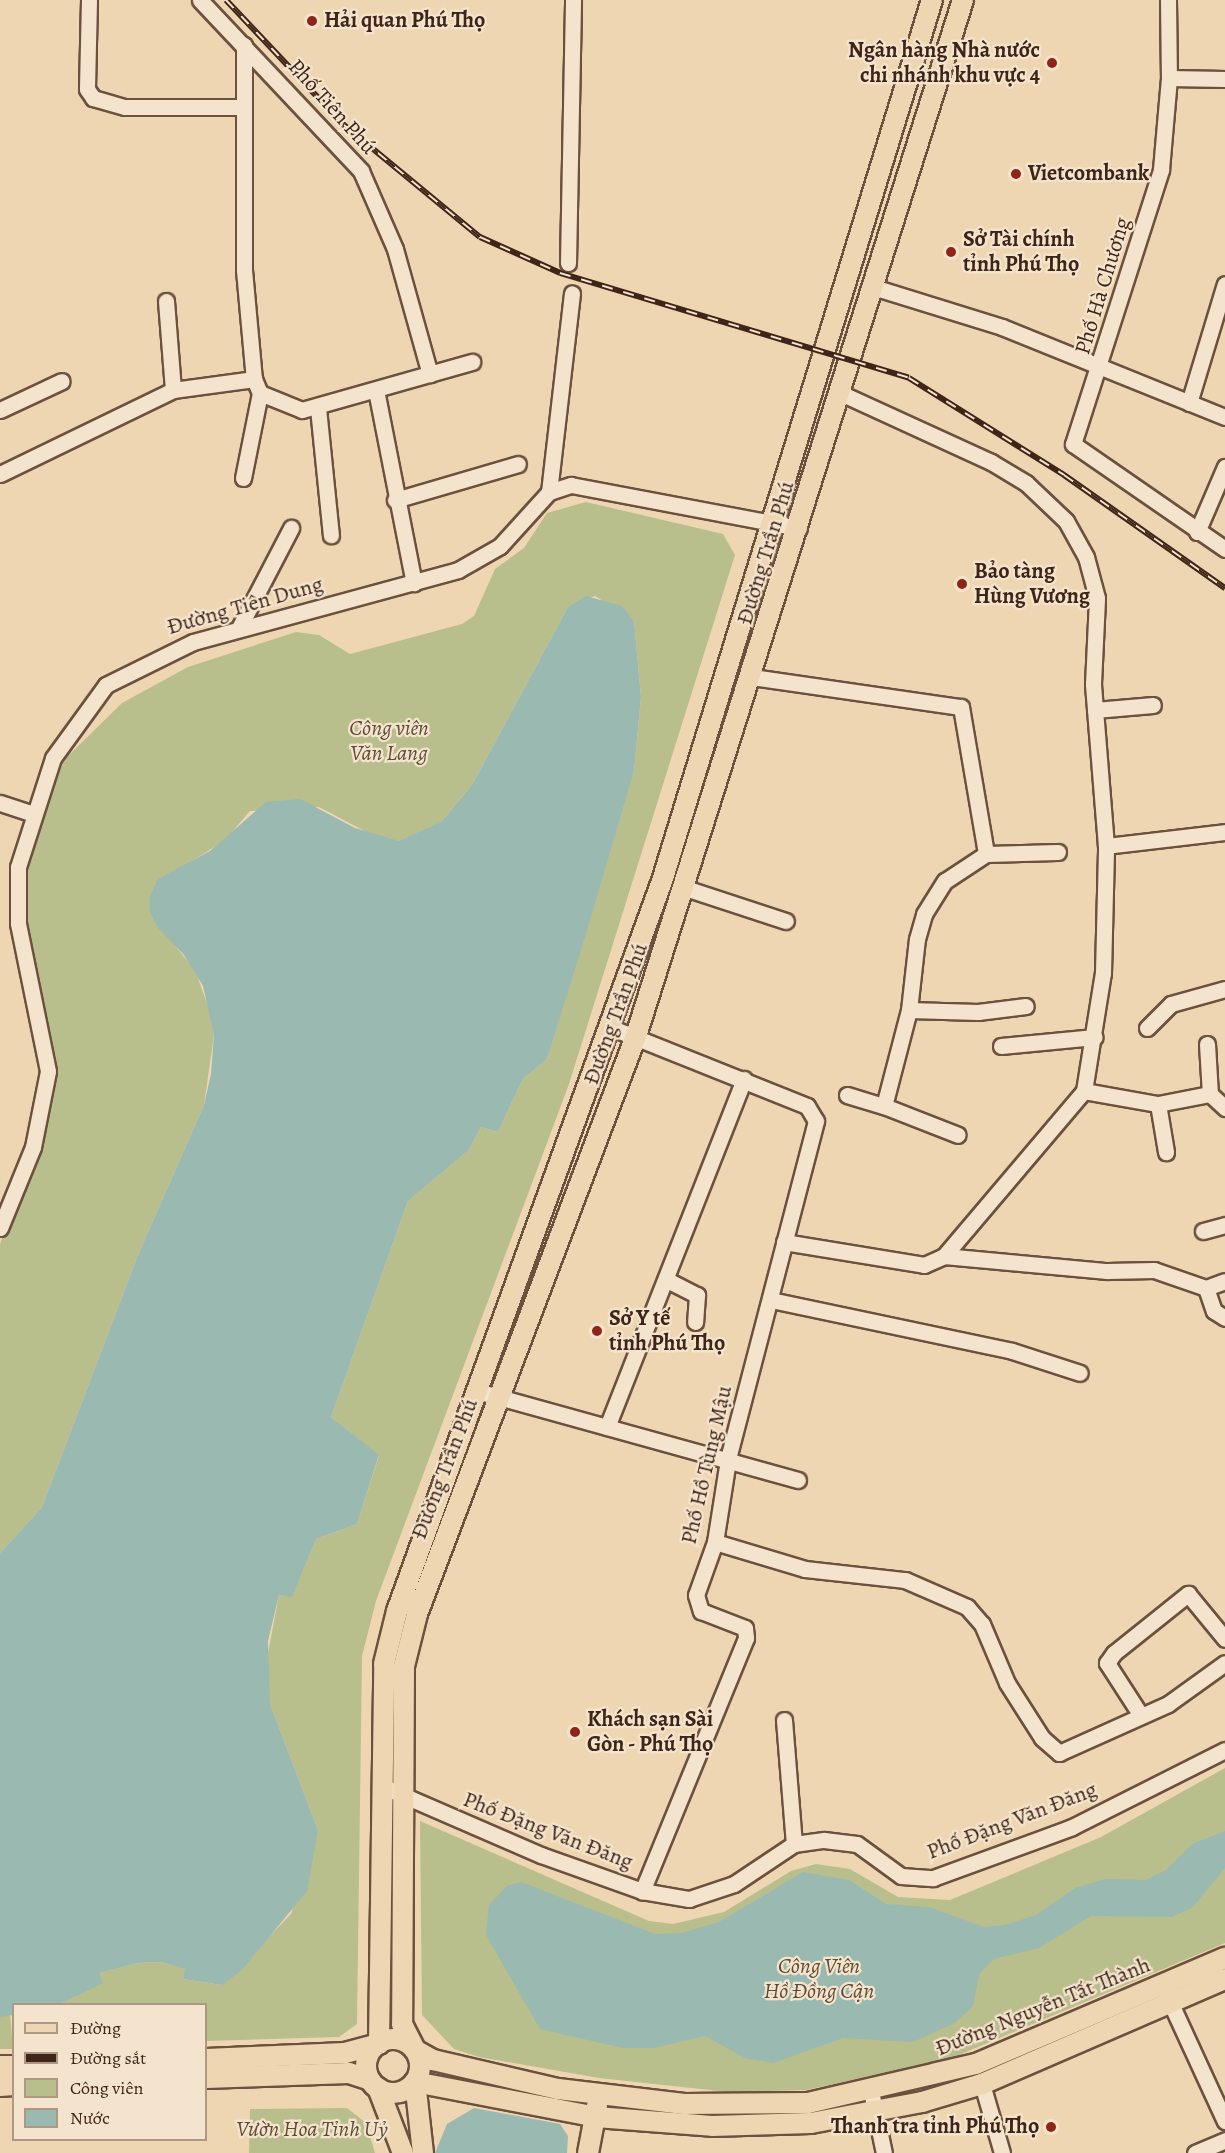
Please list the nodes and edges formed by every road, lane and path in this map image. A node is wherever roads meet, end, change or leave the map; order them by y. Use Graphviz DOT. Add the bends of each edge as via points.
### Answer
graph roads {
  1 [pos="89,0"];
  2 [pos="200,0"];
  3 [pos="573,0"];
  4 [pos="932,0"];
  5 [pos="963,0"];
  6 [pos="1167,0"];
  7 [pos="244,45"];
  8 [pos="1169,78"];
  9 [pos="1225,79"];
  10 [pos="242,107"];
  11 [pos="568,263"];
  12 [pos="1225,284"];
  13 [pos="873,287"];
  14 [pos="572,293"];
  15 [pos="166,301"];
  16 [pos="472,362"];
  17 [pos="1101,368"];
  18 [pos="430,374"];
  19 [pos="62,381"];
  20 [pos="257,386"];
  21 [pos="172,390"];
  22 [pos="376,390"];
  23 [pos="840,393"];
  24 [pos="1189,403"];
  25 [pos="318,408"];
  26 [pos="0,410"];
  27 [pos="1225,417"];
  28 [pos="518,464"];
  29 [pos="1225,467"];
  30 [pos="0,474"];
  31 [pos="243,478"];
  32 [pos="549,492"];
  33 [pos="395,500"];
  34 [pos="772,523"];
  35 [pos="291,528"];
  36 [pos="799,528"];
  37 [pos="1197,532"];
  38 [pos="332,535"];
  39 [pos="1225,549"];
  40 [pos="414,583"];
  41 [pos="239,628"];
  42 [pos="752,677"];
  43 [pos="1153,705"];
  44 [pos="1095,710"];
  45 [pos="0,803"];
  46 [pos="31,813"];
  47 [pos="1225,832"];
  48 [pos="1106,846"];
  49 [pos="1058,852"];
  50 [pos="986,854"];
  51 [pos="686,888"];
  52 [pos="786,921"];
  53 [pos="1225,989"];
  54 [pos="1026,1006"];
  55 [pos="909,1010"];
  56 [pos="612,1028"];
  57 [pos="1147,1028"];
  58 [pos="636,1036"];
  59 [pos="1095,1037"];
  60 [pos="1207,1044"];
  61 [pos="1001,1046"];
  62 [pos="744,1079"];
  63 [pos="1083,1091"];
  64 [pos="1210,1094"];
  65 [pos="848,1095"];
  66 [pos="1158,1104"];
  67 [pos="884,1106"];
  68 [pos="1225,1108"];
  69 [pos="958,1135"];
  70 [pos="1166,1152"];
  71 [pos="1225,1225"];
  72 [pos="0,1228"];
  73 [pos="1203,1231"];
  74 [pos="784,1242"];
  75 [pos="944,1256"];
  76 [pos="666,1280"];
  77 [pos="1225,1281"];
  78 [pos="1206,1288"];
  79 [pos="771,1299"];
  80 [pos="1225,1318"];
  81 [pos="694,1322"];
  82 [pos="1080,1373"];
  83 [pos="477,1391"];
  84 [pos="497,1397"];
  85 [pos="607,1427"];
  86 [pos="728,1460"];
  87 [pos="798,1480"];
  88 [pos="715,1542"];
  89 [pos="1225,1639"];
  90 [pos="388,1642"];
  91 [pos="408,1647"];
  92 [pos="1225,1664"];
  93 [pos="1140,1714"];
  94 [pos="784,1720"];
  95 [pos="1225,1750"];
  96 [pos="382,1786"];
  97 [pos="403,1796"];
  98 [pos="794,1844"];
  99 [pos="642,1891"];
  100 [pos="1225,1958"];
  101 [pos="1225,1979"];
  102 [pos="1162,1985"];
  103 [pos="1170,2003"];
  104 [pos="379,2044"];
  105 [pos="415,2050"];
  106 [pos="207,2059"];
  107 [pos="207,2078"];
  108 [pos="415,2082"];
  109 [pos="374,2084"];
  110 [pos="982,2084"];
  111 [pos="871,2091"];
  112 [pos="597,2096"];
  113 [pos="876,2112"];
  114 [pos="596,2117"];
  115 [pos="1225,2121"];
  116 [pos="1225,2140"];
  117 [pos="404,2153"];
  118 [pos="423,2153"];
  119 [pos="588,2153"];
  120 [pos="884,2153"];
  121 [pos="1002,2153"];
  122 [pos="1195,2153"];
  1 -- 10 [label="street" via="87,89 93,98 125,107"];
  2 -- 7 [label="street, Phố Tiên Phú"];
  3 -- 11 [label="street"];
  4 -- 34 [label="main road, Đường Trần Phú"];
  5 -- 13 [label="main road, Đường Trần Phú"];
  6 -- 8 [label="street, Phố Hà Chương"];
  7 -- 10 [label="street"];
  7 -- 18 [label="street, Phố Tiên Phú" via="361,171 395,249"];
  8 -- 9 [label="street"];
  8 -- 17 [label="street, Phố Hà Chương" via="1161,170"];
  10 -- 20 [label="street" via="244,270"];
  12 -- 24 [label="street"];
  13 -- 17 [label="street" via="1002,327"];
  13 -- 23 [label="main road, Đường Trần Phú"];
  14 -- 32 [label="street"];
  15 -- 21 [label="street"];
  16 -- 18 [label="street"];
  17 -- 24 [label="street"];
  17 -- 37 [label="street, Phố Hà Chương" via="1073,439 1079,452"];
  18 -- 22 [label="street"];
  19 -- 26 [label="street"];
  20 -- 21 [label="street"];
  20 -- 25 [label="street" via="290,408"];
  20 -- 31 [label="street"];
  21 -- 30 [label="street"];
  22 -- 25 [label="street"];
  22 -- 33 [label="street"];
  23 -- 36 [label="main road, Đường Trần Phú"];
  23 -- 44 [label="street" via="991,462 1026,483 1066,521 1094,577"];
  24 -- 27 [label="street"];
  25 -- 38 [label="street"];
  28 -- 33 [label="street"];
  29 -- 37 [label="street"];
  32 -- 34 [label="street" via="591,484"];
  32 -- 40 [label="street, Đường Tiên Dung" via="500,546 458,570"];
  33 -- 40 [label="street"];
  34 -- 36 [label="street"];
  34 -- 56 [label="main road, Đường Trần Phú"];
  35 -- 41 [label="street"];
  36 -- 42 [label="main road, Đường Trần Phú"];
  37 -- 39 [label="street"];
  40 -- 41 [label="street, Đường Tiên Dung"];
  41 -- 46 [label="street, Đường Tiên Dung" via="166,652 106,686 64,738"];
  42 -- 50 [label="street" via="961,707"];
  42 -- 51 [label="main road, Đường Trần Phú"];
  43 -- 44 [label="street"];
  44 -- 48 [label="street"];
  45 -- 46 [label="street"];
  46 -- 72 [label="street, Đường Tiên Dung" via="15,892 25,972 48,1071 33,1147"];
  47 -- 48 [label="street"];
  48 -- 59 [label="street"];
  49 -- 50 [label="street"];
  50 -- 55 [label="street" via="945,880 924,914"];
  51 -- 52 [label="street"];
  51 -- 58 [label="main road, Đường Trần Phú"];
  53 -- 57 [label="street" via="1171,1004"];
  54 -- 55 [label="street" via="978,1012"];
  55 -- 67 [label="street"];
  56 -- 58 [label="street, Phố Hồ Tùng Mậu"];
  56 -- 83 [label="main road, Đường Trần Phú"];
  58 -- 62 [label="street, Phố Hồ Tùng Mậu"];
  58 -- 84 [label="main road, Đường Trần Phú"];
  59 -- 61 [label="street"];
  59 -- 63 [label="street"];
  60 -- 64 [label="street"];
  62 -- 74 [label="street, Phố Hồ Tùng Mậu" via="814,1113"];
  62 -- 76 [label="street"];
  63 -- 66 [label="street"];
  63 -- 75 [label="street"];
  64 -- 66 [label="street"];
  64 -- 68 [label="street"];
  65 -- 67 [label="street"];
  66 -- 70 [label="street"];
  67 -- 69 [label="street"];
  71 -- 73 [label="street"];
  74 -- 75 [label="street" via="924,1265"];
  74 -- 79 [label="street, Phố Hồ Tùng Mậu"];
  75 -- 78 [label="street" via="1107,1271 1154,1270"];
  76 -- 81 [label="street" via="697,1295"];
  76 -- 85 [label="street"];
  77 -- 78 [label="street"];
  78 -- 80 [label="street" via="1214,1311"];
  79 -- 82 [label="street" via="1012,1351"];
  79 -- 86 [label="street, Phố Hồ Tùng Mậu"];
  83 -- 84 [label="street"];
  83 -- 90 [label="main road, Đường Trần Phú"];
  84 -- 85 [label="street"];
  84 -- 91 [label="main road, Đường Trần Phú"];
  85 -- 86 [label="street"];
  86 -- 87 [label="street"];
  86 -- 88 [label="street, Phố Hồ Tùng Mậu"];
  88 -- 93 [label="street" via="805,1569 905,1580 967,1607 982,1624 996,1666 1054,1751 1083,1744"];
  88 -- 99 [label="street, Phố Hồ Tùng Mậu" via="695,1602 701,1611 745,1628 746,1638"];
  89 -- 93 [label="street" via="1188,1594 1114,1653 1107,1663"];
  90 -- 91 [label="main road"];
  90 -- 96 [label="main road, Đường Trần Phú"];
  91 -- 97 [label="main road, Đường Trần Phú"];
  92 -- 93 [label="street" via="1186,1693"];
  94 -- 98 [label="street"];
  95 -- 98 [label="street, Phố Đặng Văn Đăng" via="1072,1827 933,1878 901,1876 849,1842"];
  96 -- 97 [label="street, Phố Đặng Văn Đăng"];
  96 -- 104 [label="main road, Đường Trần Phú"];
  97 -- 99 [label="street, Phố Đặng Văn Đăng"];
  97 -- 105 [label="main road, Đường Trần Phú" via="402,2016"];
  98 -- 99 [label="street, Phố Đặng Văn Đăng" via="710,1894 689,1899"];
  100 -- 102 [label="main road, Đường Nguyễn Tất Thành"];
  101 -- 103 [label="main road, Đường Nguyễn Tất Thành"];
  102 -- 103 [label="street"];
  102 -- 111 [label="main road, Đường Nguyễn Tất Thành" via="982,2061"];
  103 -- 110 [label="main road, Đường Nguyễn Tất Thành"];
  103 -- 115 [label="street"];
  104 -- 105 [label="main road" via="399,2040"];
  104 -- 106 [label="main road" via="345,2053"];
  104 -- 109 [label="main road" via="367,2060"];
  105 -- 108 [label="main road" via="420,2066"];
  105 -- 112 [label="main road, Đường Nguyễn Tất Thành" via="454,2067"];
  107 -- 109 [label="main road" via="349,2073"];
  108 -- 109 [label="main road" via="398,2092"];
  108 -- 114 [label="main road, Đường Nguyễn Tất Thành"];
  108 -- 118 [label="main road"];
  109 -- 117 [label="main road"];
  110 -- 113 [label="main road, Đường Nguyễn Tất Thành"];
  110 -- 121 [label="street"];
  111 -- 112 [label="main road, Đường Nguyễn Tất Thành" via="808,2103 740,2106"];
  111 -- 113 [label="street"];
  112 -- 114 [label="main road"];
  113 -- 114 [label="main road, Đường Nguyễn Tất Thành" via="764,2126"];
  113 -- 120 [label="street"];
  114 -- 119 [label="main road"];
  116 -- 122 [label="street"];
}
